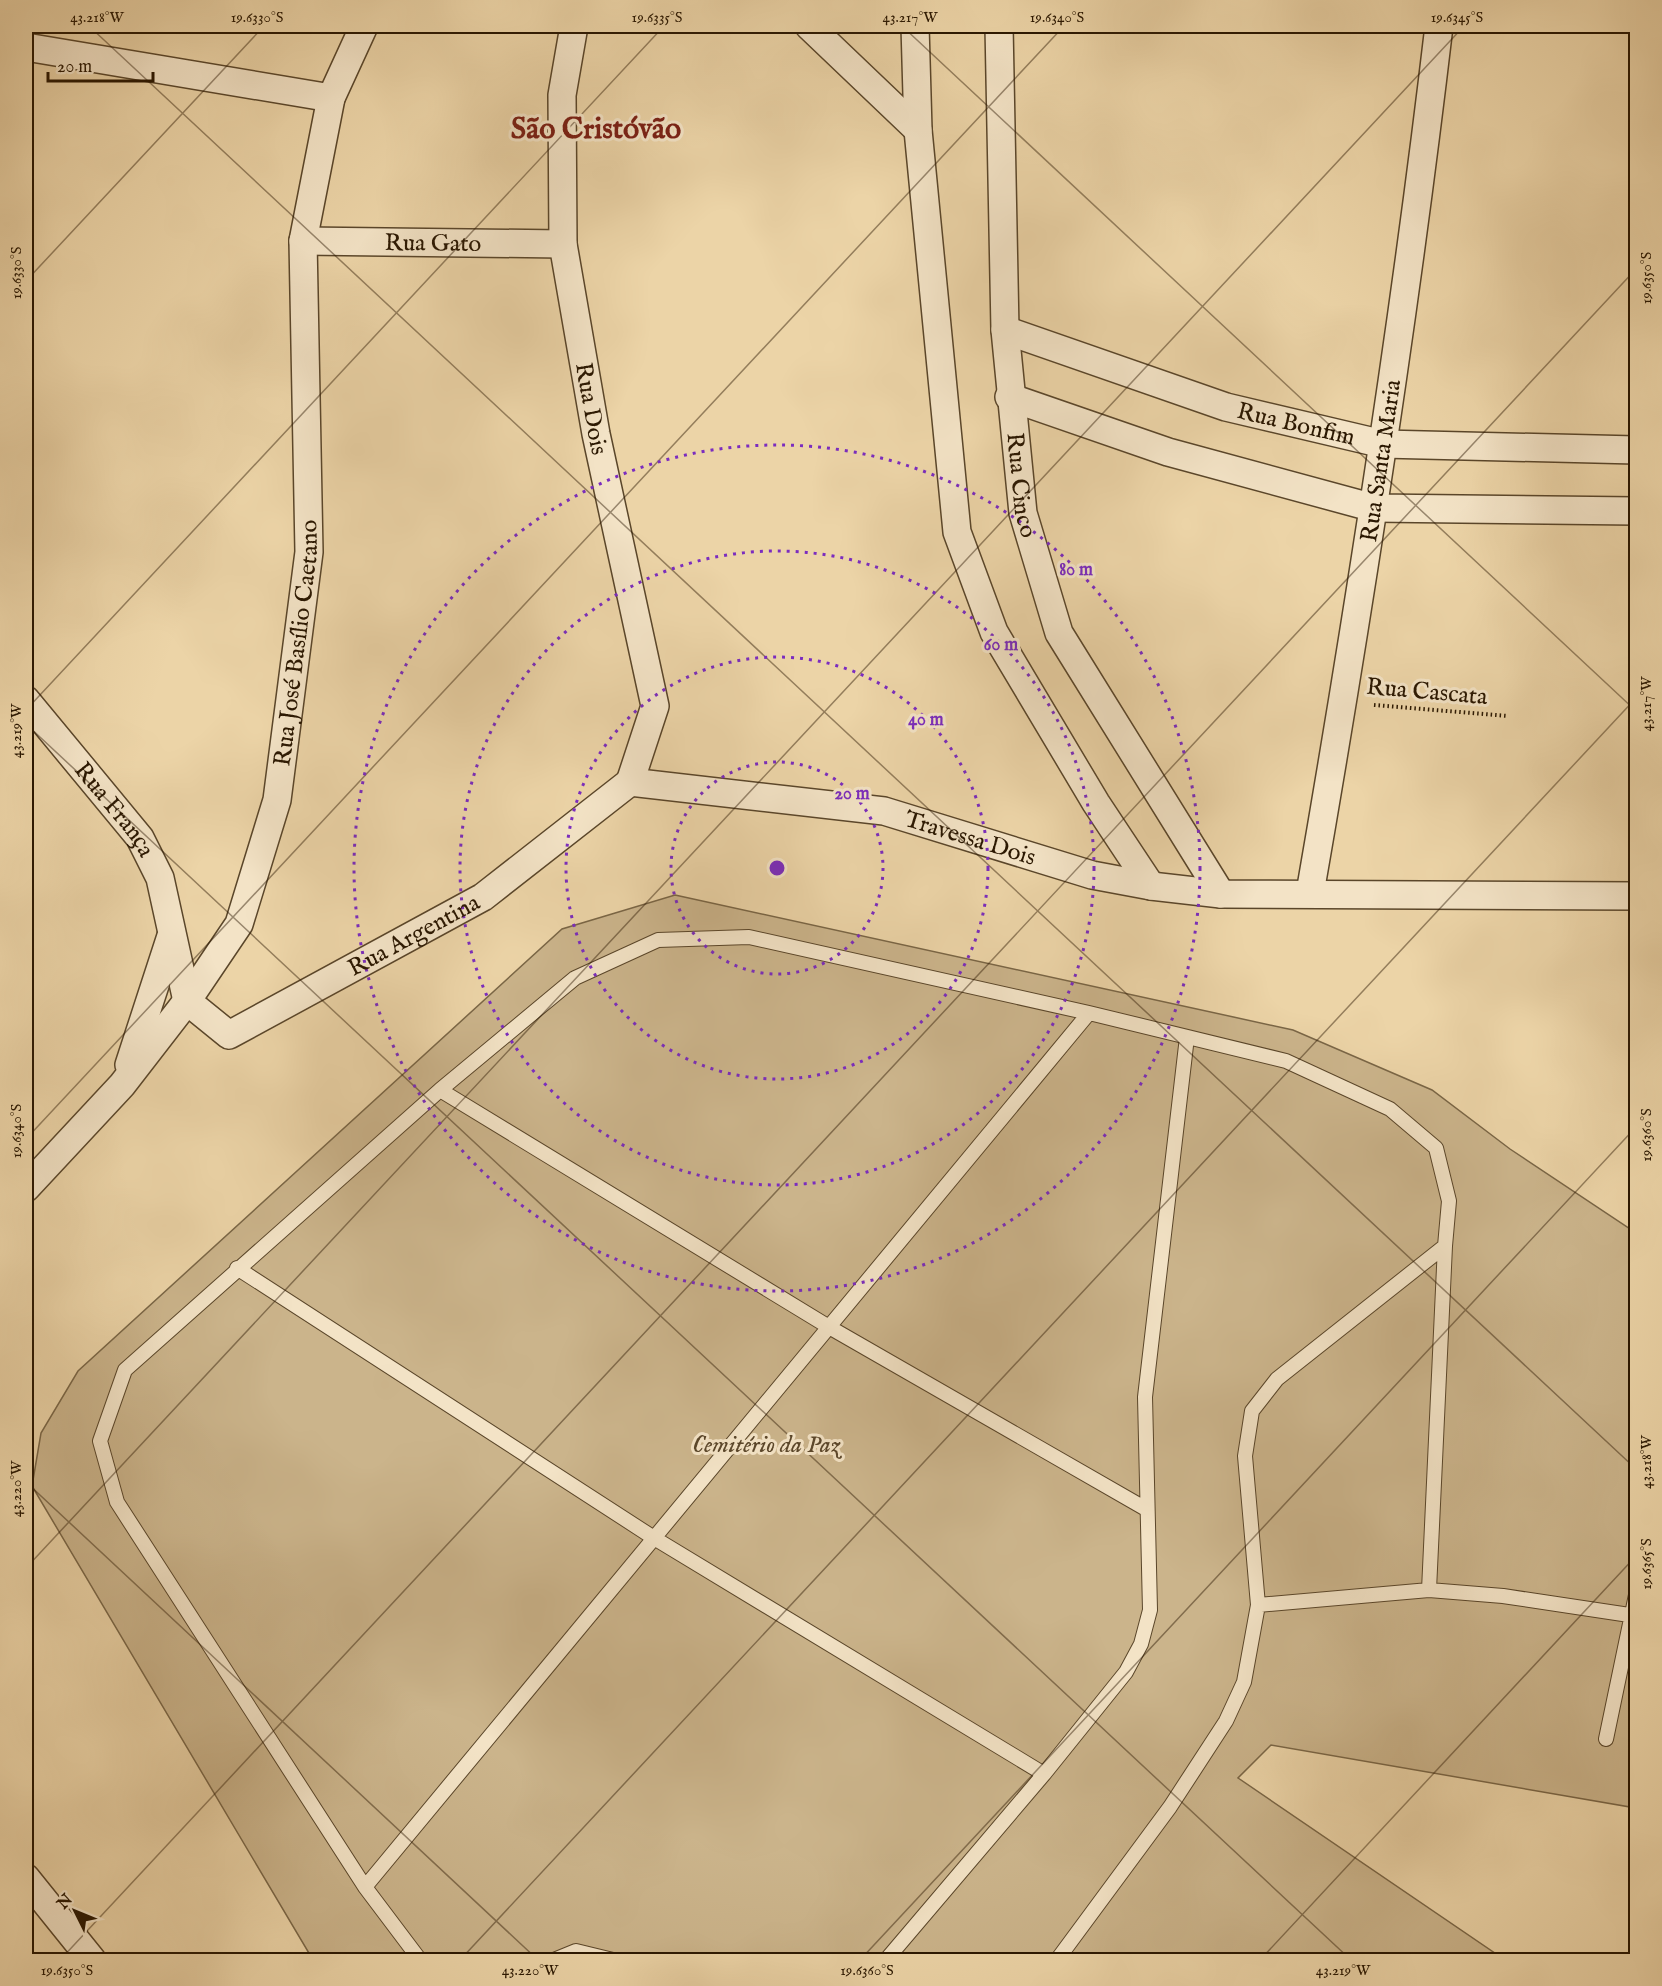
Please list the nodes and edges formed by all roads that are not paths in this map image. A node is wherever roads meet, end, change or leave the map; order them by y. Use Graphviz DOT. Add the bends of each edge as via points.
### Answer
graph roads {
  1 [pos="364,26"];
  2 [pos="574,26"];
  3 [pos="809,26"];
  4 [pos="915,26"];
  5 [pos="999,26"];
  6 [pos="1439,26"];
  7 [pos="26,47"];
  8 [pos="331,98"];
  9 [pos="918,130"];
  10 [pos="303,241"];
  11 [pos="563,244"];
  12 [pos="1005,330"];
  13 [pos="1009,397"];
  14 [pos="1383,444"];
  15 [pos="1636,450"];
  16 [pos="1374,508"];
  17 [pos="1636,511"];
  18 [pos="26,700"];
  19 [pos="630,782"];
  20 [pos="1150,886"];
  21 [pos="1310,893"];
  22 [pos="1221,894"];
  23 [pos="1636,896"];
  24 [pos="171,935"];
  25 [pos="187,1000"];
  26 [pos="1089,1013"];
  27 [pos="1187,1037"];
  28 [pos="122,1085"];
  29 [pos="440,1090"];
  30 [pos="26,1188"];
  31 [pos="1445,1246"];
  32 [pos="237,1268"];
  33 [pos="829,1327"];
  34 [pos="1146,1509"];
  35 [pos="654,1538"];
  36 [pos="1429,1590"];
  37 [pos="1636,1595"];
  38 [pos="1258,1605"];
  39 [pos="1635,1616"];
  40 [pos="1606,1738"];
  41 [pos="1044,1774"];
  42 [pos="26,1878"];
  43 [pos="365,1887"];
  44 [pos="92,1960"];
  45 [pos="420,1960"];
  46 [pos="554,1960"];
  47 [pos="613,1960"];
  48 [pos="886,1960"];
  49 [pos="1057,1960"];
  1 -- 8 [label="street, Rua José Basílio Caetano"];
  2 -- 11 [label="street, Rua Dois" via="562,95"];
  3 -- 9 [label="street"];
  4 -- 9 [label="street"];
  5 -- 12 [label="street, Rua Cinco"];
  6 -- 14 [label="street, Rua Santa Maria"];
  7 -- 8 [label="street"];
  8 -- 10 [label="street, Rua José Basílio Caetano"];
  9 -- 20 [label="street" via="957,532 994,632"];
  10 -- 11 [label="street, Rua Gato"];
  10 -- 25 [label="street, Rua José Basílio Caetano" via="309,552 277,800 239,924"];
  11 -- 19 [label="street, Rua Dois" via="596,434 655,706"];
  12 -- 13 [label="street, Rua Cinco"];
  12 -- 14 [label="street, Rua Bonfim" via="1226,407"];
  13 -- 16 [label="street" via="1168,452"];
  13 -- 22 [label="street, Rua Cinco" via="1023,513 1059,633"];
  14 -- 15 [label="street, Rua Bonfim"];
  14 -- 16 [label="street, Rua Santa Maria"];
  16 -- 17 [label="street"];
  16 -- 21 [label="street, Rua Santa Maria"];
  18 -- 24 [label="street, Rua França" via="140,838 160,878"];
  19 -- 20 [label="street, Travessa Dois" via="884,811 1092,875"];
  19 -- 25 [label="street, Rua Argentina" via="483,897 229,1035"];
  20 -- 22 [label="street, Travessa Dois"];
  21 -- 22 [label="street, Travessa Dois"];
  21 -- 23 [label="street, Travessa Dois"];
  24 -- 25 [label="street, Rua França"];
  24 -- 28 [label="street, Rua França"];
  25 -- 28 [label="street, Rua José Basílio Caetano"];
  26 -- 27 [label="lane"];
  26 -- 29 [label="lane" via="749,937 658,940 575,978"];
  26 -- 33 [label="lane"];
  27 -- 31 [label="lane" via="1286,1061 1390,1109 1436,1148 1449,1201"];
  27 -- 34 [label="lane" via="1146,1397"];
  28 -- 30 [label="street, Rua José Basílio Caetano"];
  29 -- 32 [label="lane"];
  29 -- 33 [label="lane"];
  31 -- 36 [label="lane"];
  31 -- 38 [label="lane" via="1276,1379 1252,1411 1245,1456"];
  32 -- 35 [label="lane"];
  32 -- 43 [label="lane" via="125,1370 100,1442 117,1502"];
  33 -- 34 [label="lane"];
  33 -- 35 [label="lane"];
  34 -- 41 [label="lane" via="1150,1610 1141,1644 1126,1672"];
  35 -- 41 [label="lane"];
  35 -- 43 [label="lane"];
  36 -- 38 [label="lane"];
  36 -- 39 [label="lane" via="1503,1596"];
  37 -- 39 [label="lane"];
  38 -- 49 [label="lane" via="1244,1682 1226,1721 1170,1807"];
  39 -- 40 [label="lane"];
  41 -- 48 [label="lane"];
  42 -- 44 [label="street"];
  43 -- 45 [label="lane"];
  46 -- 47 [label="lane" via="576,1951"];
}
